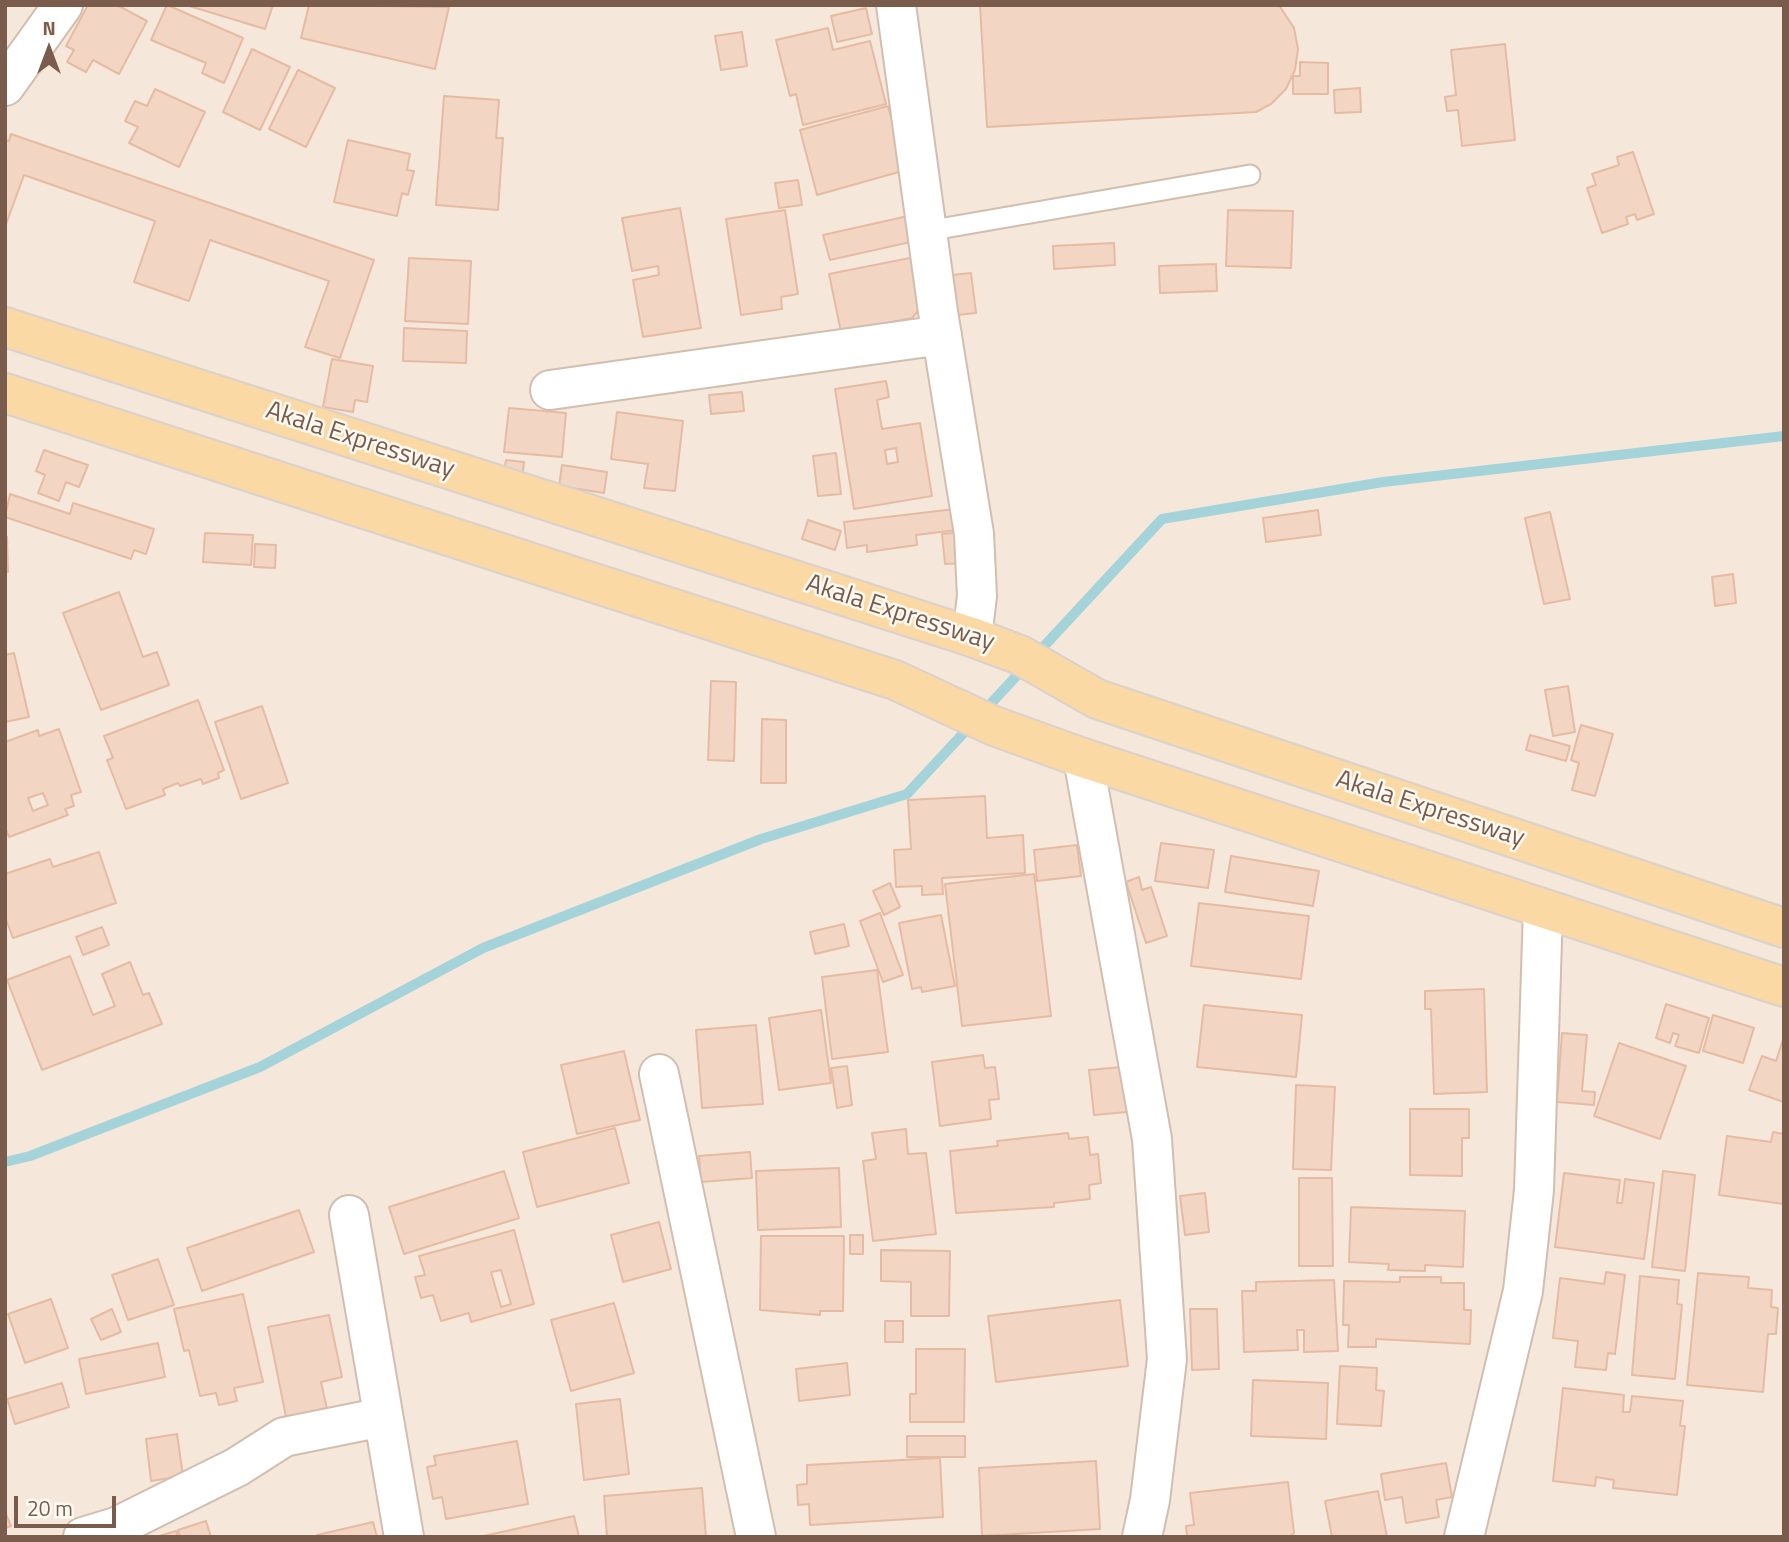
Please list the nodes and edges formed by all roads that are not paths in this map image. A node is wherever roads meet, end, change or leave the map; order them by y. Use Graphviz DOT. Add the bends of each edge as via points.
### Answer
graph roads {
  1 [pos="63,5"];
  2 [pos="896,5"];
  3 [pos="5,86"];
  4 [pos="1250,175"];
  5 [pos="927,231"];
  6 [pos="5,327"];
  7 [pos="942,335"];
  8 [pos="550,390"];
  9 [pos="5,393"];
  10 [pos="972,637"];
  11 [pos="1083,758"];
  12 [pos="1543,909"];
  13 [pos="1784,928"];
  14 [pos="1784,987"];
  15 [pos="660,1074"];
  16 [pos="349,1215"];
  17 [pos="383,1417"];
  18 [pos="83,1537"];
  19 [pos="404,1537"];
  20 [pos="756,1537"];
  21 [pos="1142,1537"];
  22 [pos="1464,1537"];
  1 -- 3 [label="street"];
  2 -- 5 [label="street"];
  4 -- 5 [label="lane"];
  5 -- 7 [label="street"];
  6 -- 10 [label="main road, Akala Expressway"];
  7 -- 8 [label="street"];
  7 -- 10 [label="street" via="974,534 977,596"];
  9 -- 11 [label="main road" via="895,680 994,726"];
  10 -- 13 [label="main road, Akala Expressway" via="1020,654 1097,699"];
  11 -- 12 [label="main road"];
  11 -- 21 [label="street" via="1152,1139 1167,1359"];
  12 -- 14 [label="main road"];
  12 -- 22 [label="street" via="1534,1190 1523,1291"];
  15 -- 20 [label="street"];
  16 -- 17 [label="street"];
  17 -- 18 [label="street" via="284,1437 237,1467 117,1527"];
  17 -- 19 [label="street"];
}
